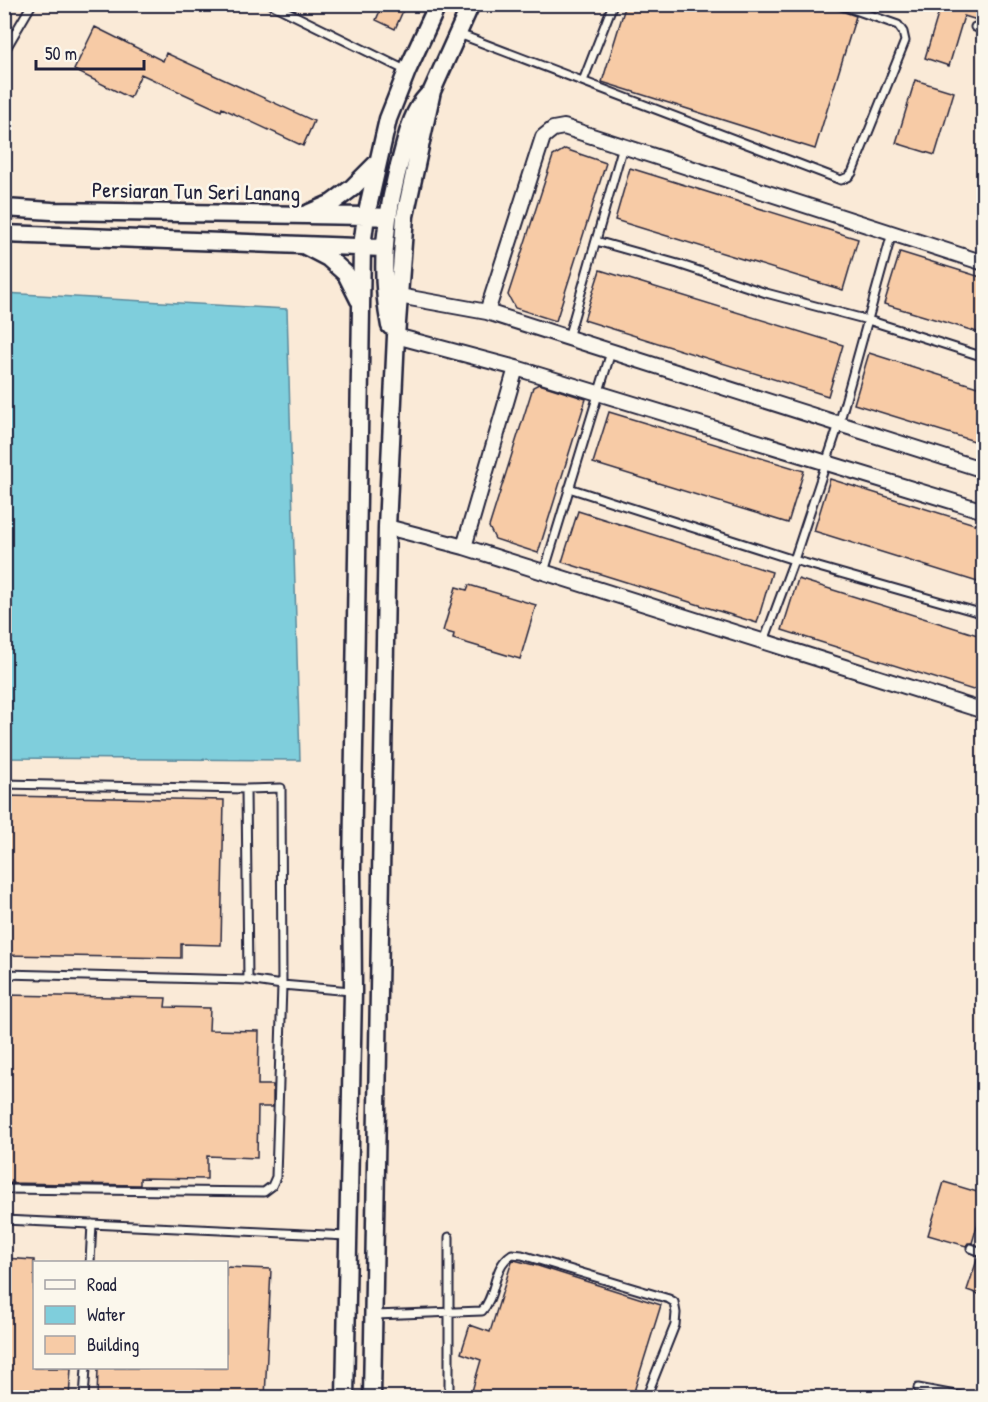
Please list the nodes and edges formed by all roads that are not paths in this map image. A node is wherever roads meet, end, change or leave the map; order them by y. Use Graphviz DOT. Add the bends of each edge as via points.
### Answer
graph roads {
  1 [pos="32,4"];
  2 [pos="271,4"];
  3 [pos="438,4"];
  4 [pos="471,4"];
  5 [pos="613,4"];
  6 [pos="838,4"];
  7 [pos="975,27"];
  8 [pos="984,30"];
  9 [pos="457,33"];
  10 [pos="4,52"];
  11 [pos="407,71"];
  12 [pos="583,81"];
  13 [pos="432,91"];
  14 [pos="622,146"];
  15 [pos="378,163"];
  16 [pos="4,208"];
  17 [pos="306,215"];
  18 [pos="366,216"];
  19 [pos="387,217"];
  20 [pos="892,233"];
  21 [pos="4,234"];
  22 [pos="596,241"];
  23 [pos="301,244"];
  24 [pos="362,246"];
  25 [pos="384,248"];
  26 [pos="984,263"];
  27 [pos="399,296"];
  28 [pos="361,304"];
  29 [pos="486,312"];
  30 [pos="868,320"];
  31 [pos="568,338"];
  32 [pos="395,343"];
  33 [pos="611,352"];
  34 [pos="984,357"];
  35 [pos="516,368"];
  36 [pos="597,393"];
  37 [pos="839,424"];
  38 [pos="827,463"];
  39 [pos="984,470"];
  40 [pos="569,488"];
  41 [pos="984,511"];
  42 [pos="387,527"];
  43 [pos="464,547"];
  44 [pos="794,560"];
  45 [pos="544,572"];
  46 [pos="984,614"];
  47 [pos="764,641"];
  48 [pos="984,711"];
  49 [pos="4,784"];
  50 [pos="246,789"];
  51 [pos="352,870"];
  52 [pos="381,871"];
  53 [pos="4,974"];
  54 [pos="248,980"];
  55 [pos="282,985"];
  56 [pos="353,991"];
  57 [pos="4,1189"];
  58 [pos="4,1220"];
  59 [pos="92,1224"];
  60 [pos="347,1236"];
  61 [pos="449,1237"];
  62 [pos="971,1248"];
  63 [pos="984,1252"];
  64 [pos="90,1261"];
  65 [pos="448,1313"];
  66 [pos="373,1315"];
  67 [pos="86,1369"];
  68 [pos="918,1389"];
  69 [pos="84,1398"];
  70 [pos="345,1398"];
  71 [pos="372,1398"];
  72 [pos="449,1398"];
  73 [pos="646,1398"];
  74 [pos="971,1398"];
  1 -- 10 [label="lane"];
  2 -- 11 [label="lane"];
  3 -- 11 [label="street"];
  4 -- 9 [label="street"];
  5 -- 12 [label="lane"];
  6 -- 12 [label="lane" via="898,25 905,41 852,173 841,180"];
  7 -- 8 [label="lane"];
  9 -- 12 [label="lane"];
  9 -- 13 [label="street"];
  11 -- 15 [label="street" via="388,119"];
  13 -- 19 [label="street" via="410,123"];
  13 -- 27 [label="street" via="405,216"];
  14 -- 20 [label="street"];
  14 -- 22 [label="lane"];
  14 -- 29 [label="street" via="564,127 552,129 543,137"];
  15 -- 17 [label="street" via="332,203"];
  15 -- 18 [label="street"];
  16 -- 17 [label="street, Persiaran Tun Seri Lanang"];
  17 -- 18 [label="street, Persiaran Tun Seri Lanang"];
  18 -- 19 [label="street, Persiaran Tun Seri Lanang"];
  18 -- 24 [label="street"];
  19 -- 25 [label="street"];
  20 -- 26 [label="street"];
  20 -- 30 [label="lane"];
  21 -- 23 [label="street"];
  22 -- 30 [label="lane"];
  22 -- 31 [label="lane"];
  23 -- 24 [label="street"];
  23 -- 28 [label="street" via="328,258 346,274"];
  24 -- 25 [label="street"];
  24 -- 28 [label="street"];
  25 -- 32 [label="street" via="386,308"];
  27 -- 29 [label="street"];
  27 -- 32 [label="street"];
  28 -- 51 [label="street"];
  29 -- 31 [label="street"];
  30 -- 34 [label="lane"];
  30 -- 37 [label="lane"];
  31 -- 33 [label="street"];
  32 -- 35 [label="street"];
  32 -- 42 [label="street"];
  33 -- 36 [label="lane"];
  33 -- 37 [label="street"];
  35 -- 36 [label="street"];
  35 -- 43 [label="street"];
  36 -- 38 [label="street"];
  36 -- 40 [label="lane"];
  37 -- 38 [label="lane"];
  37 -- 39 [label="street"];
  38 -- 41 [label="street"];
  38 -- 44 [label="lane"];
  40 -- 44 [label="lane"];
  40 -- 45 [label="lane"];
  42 -- 43 [label="street"];
  42 -- 52 [label="street"];
  43 -- 45 [label="street"];
  44 -- 46 [label="lane"];
  44 -- 47 [label="lane"];
  45 -- 47 [label="street"];
  47 -- 48 [label="street"];
  49 -- 50 [label="lane"];
  50 -- 54 [label="lane"];
  50 -- 55 [label="lane" via="281,789"];
  51 -- 52 [label="street"];
  51 -- 56 [label="street"];
  52 -- 66 [label="street"];
  53 -- 54 [label="lane"];
  54 -- 55 [label="lane"];
  55 -- 56 [label="lane"];
  55 -- 57 [label="lane" via="276,1177 264,1192"];
  56 -- 60 [label="street"];
  58 -- 59 [label="lane"];
  59 -- 60 [label="lane"];
  59 -- 64 [label="lane"];
  60 -- 70 [label="street"];
  61 -- 65 [label="lane"];
  62 -- 63 [label="lane"];
  65 -- 66 [label="lane"];
  65 -- 72 [label="lane"];
  65 -- 73 [label="lane" via="482,1311 488,1305 500,1265 512,1254 669,1299 674,1302 675,1325"];
  66 -- 71 [label="street"];
  67 -- 69 [label="lane"];
  68 -- 74 [label="lane"];
}
